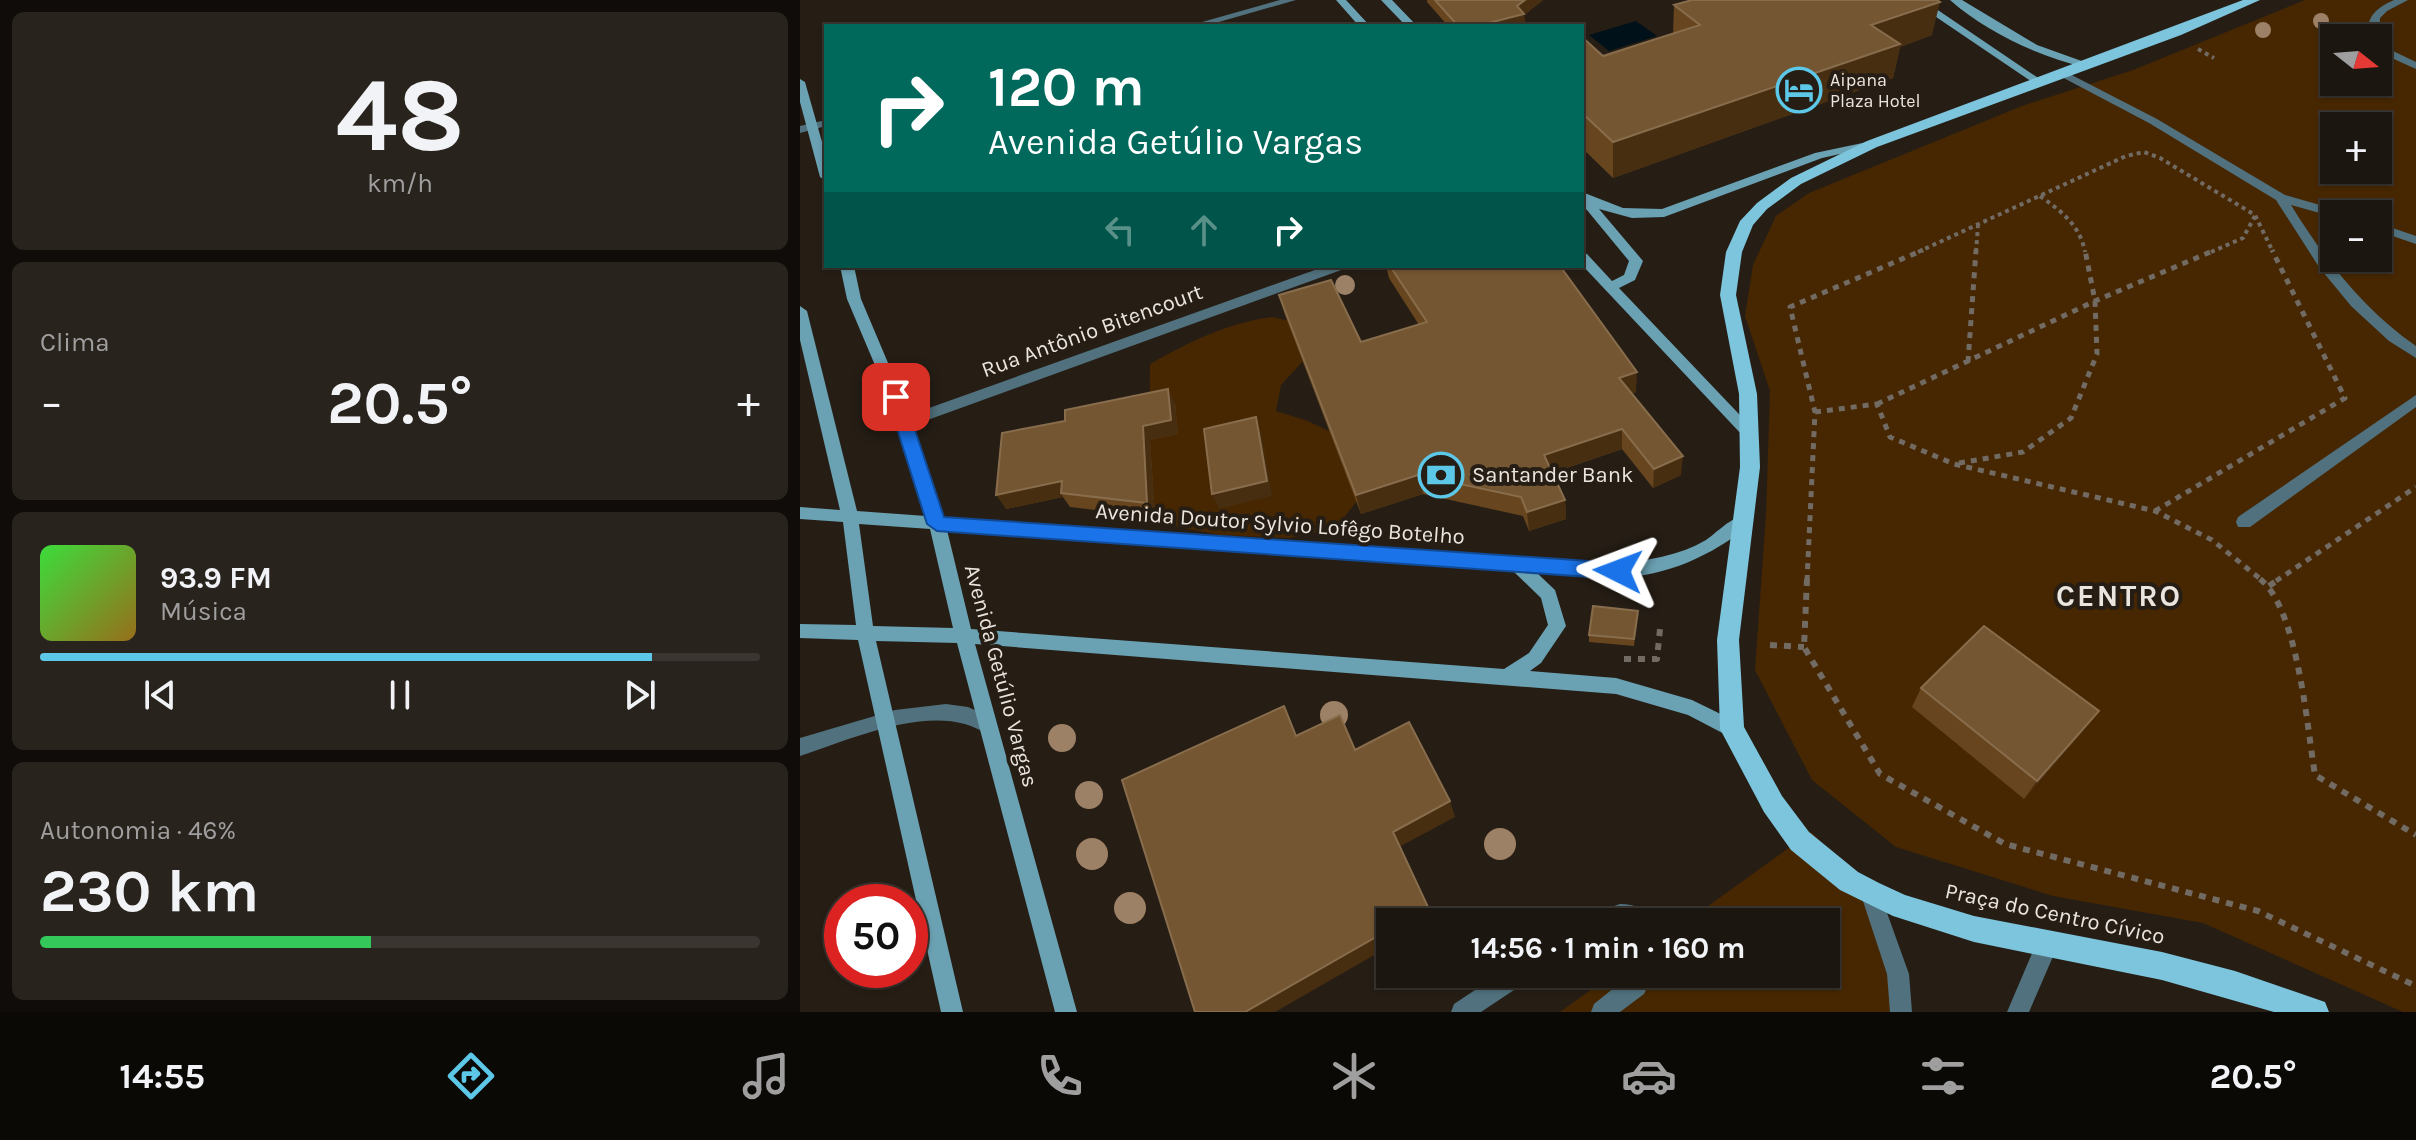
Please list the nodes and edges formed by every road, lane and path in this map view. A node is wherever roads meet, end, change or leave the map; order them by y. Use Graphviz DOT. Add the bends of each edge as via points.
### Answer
graph roads {
  1 [pos="1291,0"];
  2 [pos="1341,0"];
  3 [pos="1386,0"];
  4 [pos="1916,0"];
  5 [pos="1955,0"];
  6 [pos="2254,0"];
  7 [pos="2403,0"];
  8 [pos="1201,24"];
  9 [pos="1363,24"];
  10 [pos="1410,24"];
  11 [pos="2374,24"];
  12 [pos="2196,48"];
  13 [pos="2392,54"];
  14 [pos="2214,58"];
  15 [pos="2085,64"];
  16 [pos="2416,66"];
  17 [pos="2062,73"];
  18 [pos="800,82"];
  19 [pos="2039,82"];
  20 [pos="820,125"];
  21 [pos="800,130"];
  22 [pos="1872,144"];
  23 [pos="824,160"];
  24 [pos="2040,196"];
  25 [pos="1584,197"];
  26 [pos="1584,198"];
  27 [pos="2281,198"];
  28 [pos="2320,209"];
  29 [pos="2255,215"];
  30 [pos="1978,226"];
  31 [pos="2392,232"];
  32 [pos="2416,240"];
  33 [pos="1584,259"];
  34 [pos="847,268"];
  35 [pos="1333,268"];
  36 [pos="1613,286"];
  37 [pos="2095,301"];
  38 [pos="800,311"];
  39 [pos="2416,353"];
  40 [pos="1968,362"];
  41 [pos="2416,400"];
  42 [pos="1877,404"];
  43 [pos="1815,412"];
  44 [pos="906,422"];
  45 [pos="1749,433"];
  46 [pos="1954,464"];
  47 [pos="2416,487"];
  48 [pos="2155,511"];
  49 [pos="800,513"];
  50 [pos="850,516"];
  51 [pos="1744,521"];
  52 [pos="2244,522"];
  53 [pos="937,524"];
  54 [pos="1518,566"];
  55 [pos="2269,586"];
  56 [pos="800,631"];
  57 [pos="866,635"];
  58 [pos="964,636"];
  59 [pos="1770,645"];
  60 [pos="1804,647"];
  61 [pos="1506,678"];
  62 [pos="884,722"];
  63 [pos="988,725"];
  64 [pos="1732,729"];
  65 [pos="800,747"];
  66 [pos="2416,835"];
  67 [pos="1870,892"];
  68 [pos="2047,945"];
  69 [pos="2416,986"];
  70 [pos="1497,988"];
  71 [pos="1633,988"];
  72 [pos="952,1012"];
  73 [pos="1066,1012"];
  74 [pos="1462,1012"];
  75 [pos="1602,1012"];
  76 [pos="1901,1012"];
  77 [pos="2018,1012"];
  78 [pos="2314,1012"];
  1 -- 8 [label="street"];
  2 -- 9 [label="main road"];
  3 -- 10 [label="main road"];
  4 -- 19 [label="main road"];
  5 -- 15 [label="main road" via="2040,52"];
  6 -- 15 [label="main road, Praça do Centro Cívico"];
  7 -- 11 [label="street" via="2379,11"];
  12 -- 14 [label="path"];
  13 -- 16 [label="street"];
  15 -- 17 [label="main road, Praça do Centro Cívico"];
  17 -- 19 [label="main road, Praça do Centro Cívico"];
  17 -- 27 [label="street"];
  18 -- 20 [label="main road"];
  19 -- 22 [label="main road, Praça do Centro Cívico"];
  20 -- 21 [label="street"];
  20 -- 23 [label="main road"];
  22 -- 25 [label="main road" via="1819,155 1664,213 1624,214"];
  22 -- 45 [label="main road, Praça do Centro Cívico" via="1796,181 1762,206 1746,224 1734,252 1728,295 1748,394"];
  24 -- 29 [label="path" via="2144,152"];
  24 -- 30 [label="path"];
  24 -- 37 [label="path" via="2067,216 2083,239"];
  26 -- 36 [label="main road" via="1636,261 1630,277"];
  27 -- 28 [label="street"];
  27 -- 39 [label="street" via="2314,255 2393,338"];
  29 -- 37 [label="path" via="2243,238"];
  29 -- 48 [label="path" via="2345,398"];
  30 -- 40 [label="path"];
  30 -- 43 [label="path" via="1790,307"];
  31 -- 32 [label="street"];
  33 -- 36 [label="main road"];
  34 -- 44 [label="main road, Avenida Getúlio Vargas" via="854,299"];
  35 -- 44 [label="street, Rua Antônio Bitencourt"];
  36 -- 45 [label="main road"];
  37 -- 40 [label="path"];
  37 -- 46 [label="path" via="2097,354 2071,418 2023,452"];
  38 -- 50 [label="main road"];
  40 -- 42 [label="path"];
  41 -- 52 [label="street"];
  42 -- 43 [label="path"];
  42 -- 46 [label="path" via="1890,437"];
  43 -- 60 [label="path"];
  44 -- 53 [label="main road, Avenida Getúlio Vargas"];
  45 -- 51 [label="main road, Praça do Centro Cívico"];
  46 -- 48 [label="path"];
  47 -- 55 [label="path"];
  48 -- 55 [label="path" via="2212,540"];
  49 -- 50 [label="main road, Avenida Doutor Sylvio Lofêgo Botelho"];
  50 -- 53 [label="main road, Avenida Doutor Sylvio Lofêgo Botelho"];
  50 -- 57 [label="main road"];
  51 -- 54 [label="main road, Avenida Doutor Sylvio Lofêgo Botelho" via="1712,547 1675,563 1618,571"];
  51 -- 64 [label="main road, Praça do Centro Cívico" via="1728,640"];
  53 -- 54 [label="main road, Avenida Doutor Sylvio Lofêgo Botelho"];
  53 -- 58 [label="main road, Avenida Getúlio Vargas"];
  54 -- 61 [label="main road" via="1549,595 1557,626 1535,658"];
  55 -- 66 [label="path" via="2293,641 2315,775"];
  56 -- 57 [label="main road"];
  57 -- 58 [label="main road"];
  57 -- 62 [label="main road"];
  58 -- 61 [label="main road"];
  58 -- 63 [label="main road, Avenida Getúlio Vargas"];
  59 -- 60 [label="path"];
  60 -- 69 [label="path" via="1880,774 2005,844 2258,911"];
  61 -- 64 [label="main road" via="1616,686 1692,708"];
  62 -- 63 [label="street" via="954,712 974,715"];
  62 -- 65 [label="street"];
  62 -- 72 [label="main road"];
  63 -- 73 [label="main road, Avenida Getúlio Vargas"];
  64 -- 67 [label="main road, Praça do Centro Cívico" via="1800,841"];
  67 -- 68 [label="main road, Praça do Centro Cívico" via="1974,929"];
  67 -- 76 [label="street" via="1898,974"];
  68 -- 77 [label="street"];
  68 -- 78 [label="main road, Praça do Centro Cívico" via="2162,966"];
  70 -- 74 [label="street"];
  71 -- 75 [label="street"];
}
